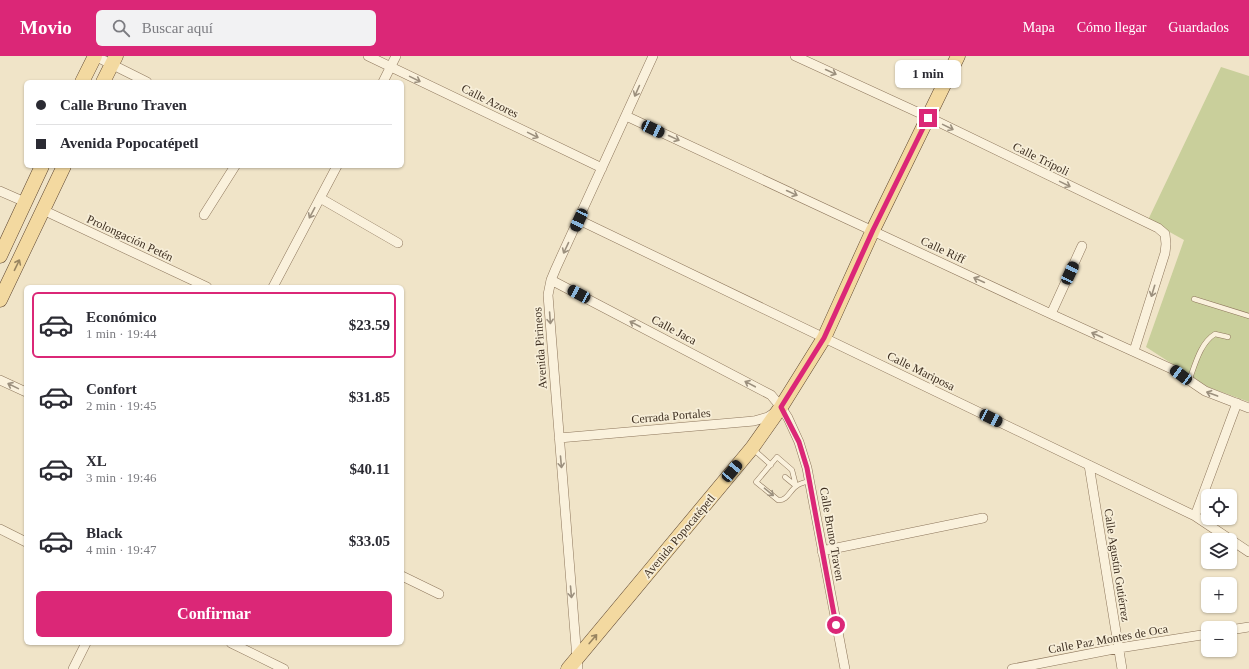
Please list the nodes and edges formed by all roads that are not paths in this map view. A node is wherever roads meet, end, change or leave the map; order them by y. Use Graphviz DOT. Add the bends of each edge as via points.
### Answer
graph roads {
  1 [pos="95,56"];
  2 [pos="368,56"];
  3 [pos="396,56"];
  4 [pos="653,56"];
  5 [pos="795,56"];
  6 [pos="958,56"];
  7 [pos="114,60"];
  8 [pos="390,67"];
  9 [pos="83,80"];
  10 [pos="104,80"];
  11 [pos="143,80"];
  12 [pos="384,80"];
  13 [pos="626,116"];
  14 [pos="928,118"];
  15 [pos="41,168"];
  16 [pos="63,168"];
  17 [pos="234,168"];
  18 [pos="337,168"];
  19 [pos="602,168"];
  20 [pos="0,190"];
  21 [pos="320,198"];
  22 [pos="25,202"];
  23 [pos="43,210"];
  24 [pos="204,214"];
  25 [pos="579,220"];
  26 [pos="873,230"];
  27 [pos="398,243"];
  28 [pos="1082,246"];
  29 [pos="0,256"];
  30 [pos="551,280"];
  31 [pos="204,285"];
  32 [pos="274,285"];
  33 [pos="1194,299"];
  34 [pos="0,300"];
  35 [pos="1051,314"];
  36 [pos="1249,316"];
  37 [pos="1228,337"];
  38 [pos="824,338"];
  39 [pos="1134,352"];
  40 [pos="0,380"];
  41 [pos="1189,381"];
  42 [pos="24,391"];
  43 [pos="1237,403"];
  44 [pos="781,407"];
  45 [pos="1249,408"];
  46 [pos="559,438"];
  47 [pos="752,448"];
  48 [pos="771,464"];
  49 [pos="1089,465"];
  50 [pos="785,477"];
  51 [pos="810,481"];
  52 [pos="796,486"];
  53 [pos="1195,516"];
  54 [pos="983,518"];
  55 [pos="0,528"];
  56 [pos="24,541"];
  57 [pos="822,551"];
  58 [pos="1249,552"];
  59 [pos="404,577"];
  60 [pos="438,594"];
  61 [pos="1249,627"];
  62 [pos="1237,629"];
  63 [pos="1201,635"];
  64 [pos="85,645"];
  65 [pos="235,645"];
  66 [pos="1119,648"];
  67 [pos="574,666"];
  68 [pos="73,669"];
  69 [pos="284,669"];
  70 [pos="845,669"];
  71 [pos="1012,669"];
  72 [pos="1122,669"];
  1 -- 7 [label="street"];
  1 -- 9 [label="main road"];
  2 -- 8 [label="street, Calle Azores"];
  3 -- 8 [label="street"];
  4 -- 13 [label="street, Avenida Pirineos, one-way"];
  5 -- 14 [label="street, Calle Trípoli, one-way"];
  6 -- 14 [label="main road, Avenida Popocatépetl"];
  7 -- 10 [label="main road"];
  7 -- 11 [label="street"];
  8 -- 12 [label="street"];
  8 -- 19 [label="street, Calle Azores, one-way"];
  13 -- 19 [label="street, Avenida Pirineos"];
  13 -- 26 [label="street, Calle Riff, one-way"];
  14 -- 26 [label="main road, Avenida Popocatépetl"];
  14 -- 39 [label="street, Calle Trípoli, one-way" via="1158,228 1165,234 1165,253"];
  15 -- 22 [label="main road"];
  16 -- 23 [label="main road"];
  17 -- 24 [label="street"];
  18 -- 21 [label="street"];
  19 -- 25 [label="street, Avenida Pirineos"];
  20 -- 22 [label="street"];
  21 -- 27 [label="street"];
  21 -- 32 [label="street, one-way"];
  22 -- 29 [label="main road"];
  23 -- 31 [label="street, Prolongación Petén"];
  34 -- 23 [label="main road, one-way"];
  25 -- 30 [label="street, Avenida Pirineos, one-way"];
  25 -- 38 [label="street, Calle Mariposa"];
  35 -- 26 [label="street, Calle Riff, one-way"];
  26 -- 38 [label="main road, Avenida Popocatépetl"];
  28 -- 35 [label="street"];
  44 -- 30 [label="street, Calle Jaca, one-way" via="771,395"];
  30 -- 46 [label="street, Avenida Pirineos, one-way" via="548,295"];
  33 -- 36 [label="lane"];
  39 -- 35 [label="street, Calle Riff, one-way"];
  37 -- 41 [label="lane" via="1216,334 1209,337"];
  38 -- 44 [label="main road, Avenida Popocatépetl"];
  38 -- 49 [label="street, Calle Mariposa"];
  39 -- 41 [label="street, Calle Riff" via="1174,370"];
  42 -- 40 [label="street, one-way"];
  43 -- 41 [label="street, Calle Riff, one-way" via="1204,391"];
  43 -- 45 [label="street, Calle Riff"];
  43 -- 53 [label="street"];
  44 -- 46 [label="street, Cerrada Portales" via="768,417 754,421"];
  44 -- 47 [label="main road, Avenida Popocatépetl"];
  44 -- 51 [label="street, Calle Bruno Traven" via="799,442"];
  46 -- 67 [label="street, Avenida Pirineos, one-way"];
  47 -- 48 [label="lane"];
  67 -- 47 [label="main road, Avenida Popocatépetl, one-way"];
  48 -- 52 [label="lane" via="777,457 792,470"];
  48 -- 52 [label="lane, one-way" via="756,482 778,500 783,500"];
  49 -- 53 [label="street, Calle Mariposa"];
  49 -- 66 [label="street, Calle Agustín Gutiérrez"];
  50 -- 52 [label="lane"];
  51 -- 52 [label="lane"];
  51 -- 57 [label="street, Calle Bruno Traven"];
  53 -- 58 [label="street, Calle Mariposa"];
  54 -- 57 [label="street"];
  55 -- 56 [label="street"];
  57 -- 70 [label="street, Calle Bruno Traven"];
  59 -- 60 [label="street"];
  61 -- 62 [label="street"];
  63 -- 66 [label="street, Calle Paz Montes de Oca"];
  64 -- 68 [label="street"];
  65 -- 69 [label="street"];
  66 -- 71 [label="street, Calle Paz Montes de Oca"];
  66 -- 72 [label="street, Calle Agustín Gutiérrez"];
}
